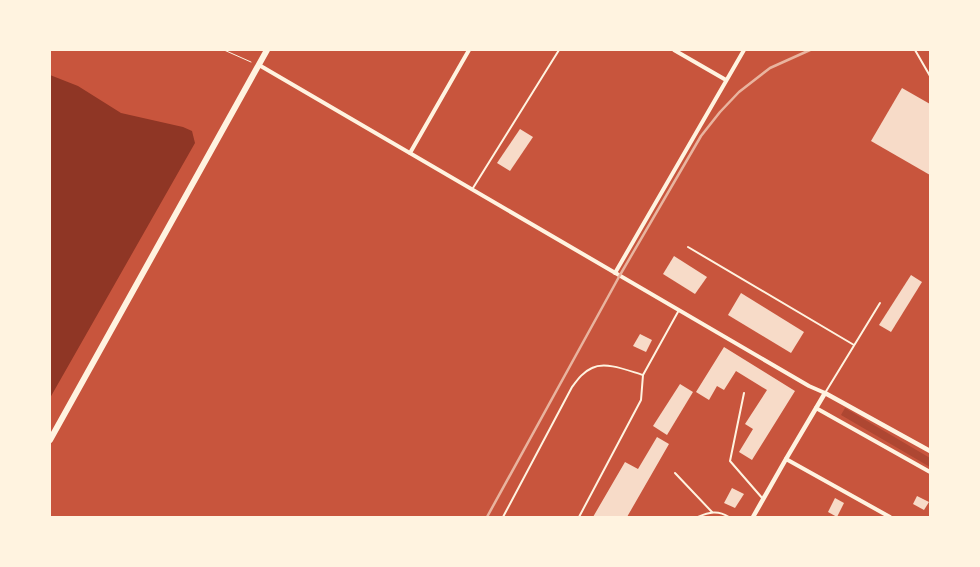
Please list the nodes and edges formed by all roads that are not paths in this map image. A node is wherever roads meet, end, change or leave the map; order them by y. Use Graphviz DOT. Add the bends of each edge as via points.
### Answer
graph roads {
  1 [pos="267,50"];
  2 [pos="469,50"];
  3 [pos="559,50"];
  4 [pos="674,50"];
  5 [pos="744,50"];
  6 [pos="915,50"];
  7 [pos="259,65"];
  8 [pos="930,76"];
  9 [pos="726,80"];
  10 [pos="410,152"];
  11 [pos="473,189"];
  12 [pos="688,247"];
  13 [pos="615,273"];
  14 [pos="880,303"];
  15 [pos="679,310"];
  16 [pos="854,345"];
  17 [pos="643,375"];
  18 [pos="744,393"];
  19 [pos="825,393"];
  20 [pos="816,408"];
  21 [pos="50,440"];
  22 [pos="930,451"];
  23 [pos="786,459"];
  24 [pos="930,472"];
  25 [pos="675,473"];
  26 [pos="763,499"];
  27 [pos="712,512"];
  28 [pos="503,517"];
  29 [pos="579,517"];
  30 [pos="698,517"];
  31 [pos="729,517"];
  32 [pos="753,517"];
  33 [pos="890,517"];
  1 -- 7 [label="highway"];
  2 -- 10 [label="street"];
  3 -- 11 [label="lane"];
  4 -- 9 [label="street"];
  5 -- 9 [label="street"];
  6 -- 8 [label="lane"];
  7 -- 10 [label="street"];
  7 -- 21 [label="highway"];
  9 -- 13 [label="street"];
  10 -- 11 [label="street"];
  11 -- 13 [label="street"];
  12 -- 16 [label="lane"];
  13 -- 15 [label="street"];
  14 -- 16 [label="lane"];
  15 -- 17 [label="lane"];
  15 -- 19 [label="street"];
  16 -- 19 [label="lane"];
  17 -- 28 [label="lane" via="604,365 593,367 582,375 572,386"];
  17 -- 29 [label="lane" via="641,400"];
  18 -- 26 [label="lane" via="730,462"];
  19 -- 20 [label="street"];
  19 -- 22 [label="street"];
  20 -- 23 [label="street"];
  20 -- 24 [label="street"];
  23 -- 26 [label="street"];
  23 -- 33 [label="street"];
  25 -- 27 [label="lane"];
  26 -- 32 [label="street"];
  27 -- 30 [label="lane"];
  27 -- 31 [label="lane"];
}
